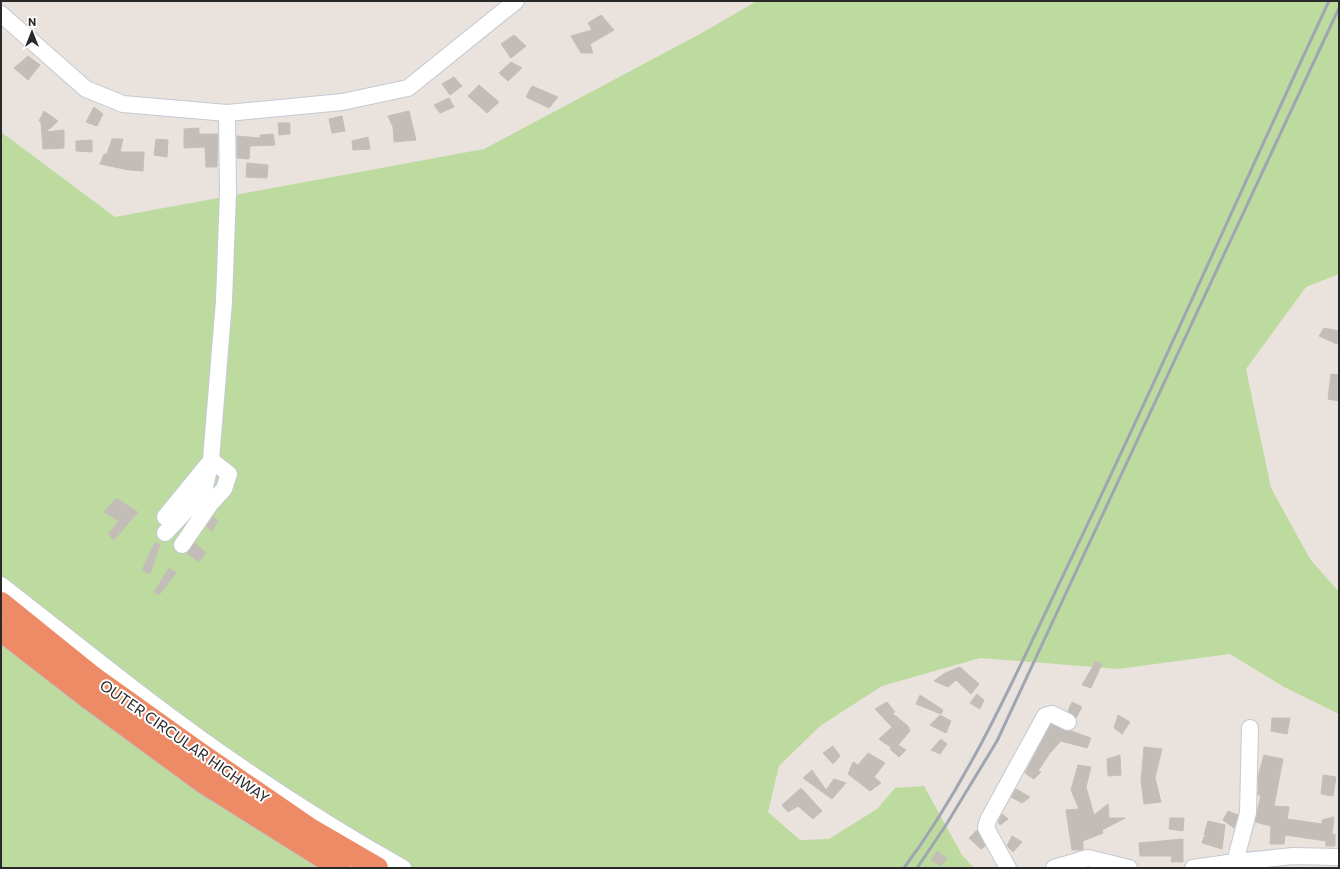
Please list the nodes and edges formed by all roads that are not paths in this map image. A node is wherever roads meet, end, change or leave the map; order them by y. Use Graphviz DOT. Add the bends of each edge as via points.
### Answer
graph roads {
  1 [pos="516,1"];
  2 [pos="1,14"];
  3 [pos="227,113"];
  4 [pos="211,460"];
  5 [pos="165,517"];
  6 [pos="164,533"];
  7 [pos="182,545"];
  8 [pos="1,585"];
  9 [pos="1,603"];
  10 [pos="1,630"];
  11 [pos="1068,722"];
  12 [pos="1250,728"];
  13 [pos="1339,857"];
  14 [pos="1235,862"];
  15 [pos="340,868"];
  16 [pos="376,868"];
  17 [pos="403,868"];
  18 [pos="1008,868"];
  19 [pos="1054,868"];
  20 [pos="1129,868"];
  21 [pos="1193,868"];
  1 -- 3 [label="street" via="408,88 342,102"];
  2 -- 3 [label="street" via="86,89 124,104"];
  3 -- 4 [label="street" via="228,192 224,301"];
  4 -- 5 [label="street"];
  4 -- 6 [label="street" via="204,492"];
  4 -- 7 [label="street" via="229,474 224,489"];
  8 -- 17 [label="street" via="241,767 353,840"];
  9 -- 16 [label="highway, OUTER CIRCULAR HIGHWAY" via="94,678 199,753 310,829"];
  10 -- 15 [label="highway, OUTER CIRCULAR HIGHWAY" via="203,782"];
  11 -- 18 [label="street" via="1052,714 1045,716 988,820 986,828"];
  12 -- 14 [label="street" via="1248,813"];
  13 -- 14 [label="street" via="1293,856"];
  14 -- 21 [label="street"];
  19 -- 20 [label="street" via="1088,858"];
}
